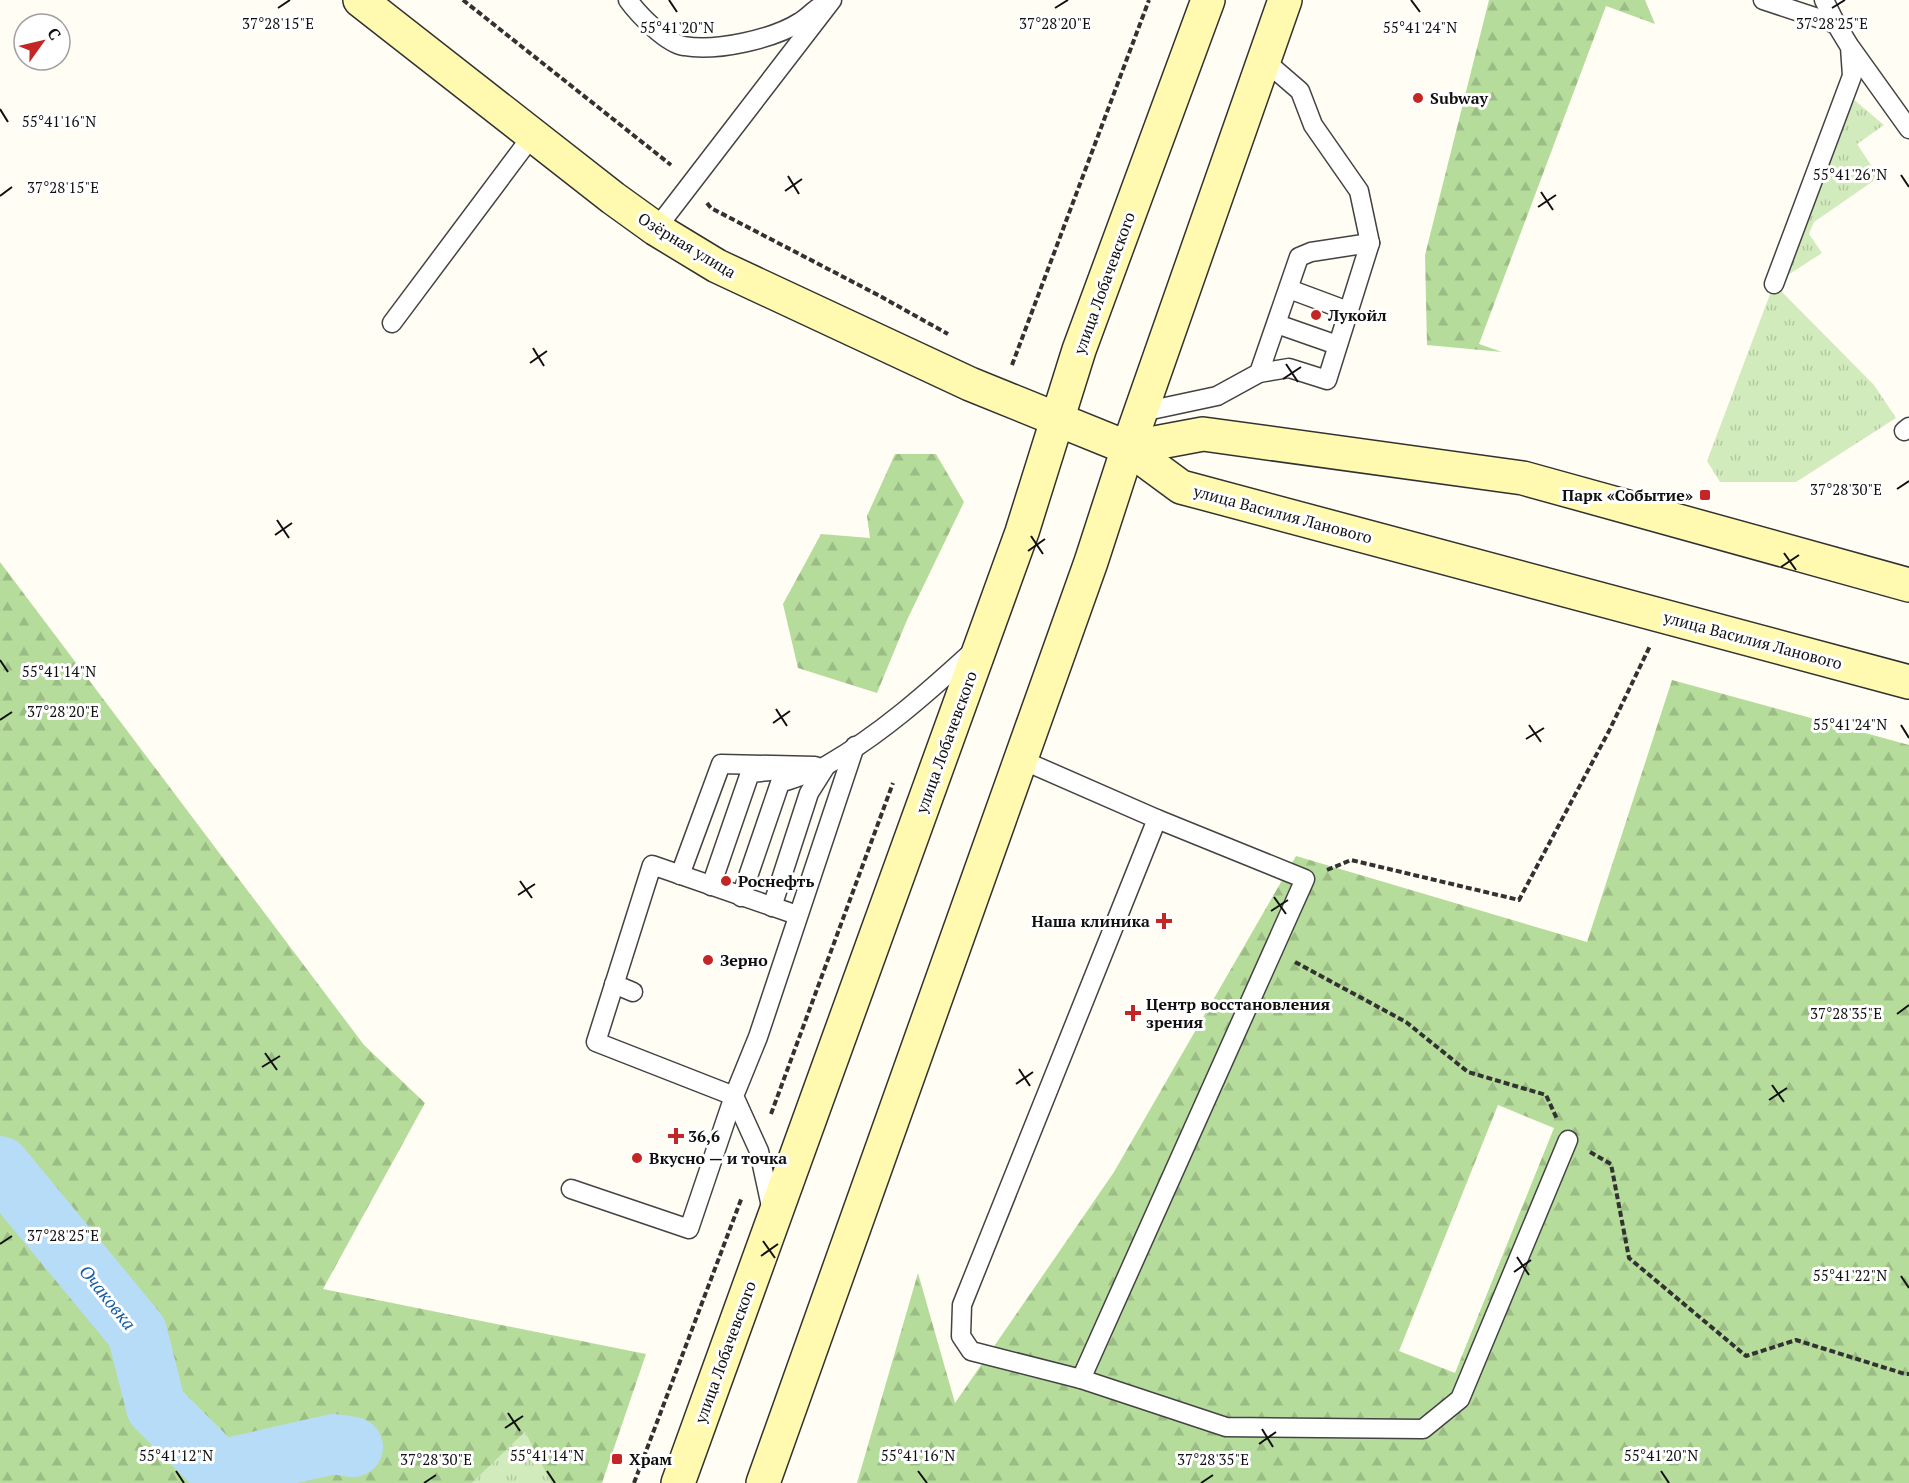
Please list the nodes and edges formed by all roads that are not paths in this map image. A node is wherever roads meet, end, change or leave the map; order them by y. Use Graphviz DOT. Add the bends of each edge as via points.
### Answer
graph roads {
  1 [pos="360,0"];
  2 [pos="628,0"];
  3 [pos="830,0"];
  4 [pos="1208,0"];
  5 [pos="1285,0"];
  6 [pos="1763,0"];
  7 [pos="1824,0"];
  8 [pos="1836,24"];
  9 [pos="1850,47"];
  10 [pos="1264,60"];
  11 [pos="1909,129"];
  12 [pos="532,136"];
  13 [pos="656,229"];
  14 [pos="1370,243"];
  15 [pos="1774,284"];
  16 [pos="1289,290"];
  17 [pos="1348,311"];
  18 [pos="392,323"];
  19 [pos="1277,324"];
  20 [pos="1337,345"];
  21 [pos="1259,373"];
  22 [pos="1142,412"];
  23 [pos="1055,420"];
  24 [pos="1128,448"];
  25 [pos="1909,585"];
  26 [pos="981,645"];
  27 [pos="1909,682"];
  28 [pos="855,747"];
  29 [pos="1020,759"];
  30 [pos="825,766"];
  31 [pos="1157,819"];
  32 [pos="680,875"];
  33 [pos="711,886"];
  34 [pos="741,897"];
  35 [pos="772,907"];
  36 [pos="797,915"];
  37 [pos="614,984"];
  38 [pos="633,992"];
  39 [pos="734,1096"];
  40 [pos="1568,1140"];
  41 [pos="571,1189"];
  42 [pos="774,1218"];
  43 [pos="1081,1379"];
  44 [pos="678,1483"];
  45 [pos="763,1483"];
  1 -- 12 [label="main road, Озёрная улица"];
  2 -- 3 [label="lane" via="658,32 682,46 728,45 774,34 800,22"];
  3 -- 13 [label="lane"];
  4 -- 23 [label="main road, улица Лобачевского"];
  5 -- 10 [label="main road"];
  6 -- 8 [label="lane"];
  7 -- 8 [label="lane"];
  8 -- 9 [label="lane"];
  9 -- 11 [label="lane"];
  9 -- 15 [label="lane" via="1852,76"];
  10 -- 14 [label="lane" via="1300,91 1313,125 1359,191"];
  10 -- 22 [label="main road"];
  12 -- 13 [label="main road, Озёрная улица"];
  12 -- 18 [label="lane"];
  13 -- 23 [label="main road, Озёрная улица" via="717,266 784,299"];
  14 -- 16 [label="lane" via="1311,252 1299,258"];
  14 -- 17 [label="lane"];
  16 -- 17 [label="lane"];
  16 -- 19 [label="lane"];
  17 -- 20 [label="lane"];
  19 -- 20 [label="lane"];
  19 -- 21 [label="lane"];
  20 -- 21 [label="lane" via="1327,380 1289,368"];
  21 -- 22 [label="lane" via="1217,396"];
  22 -- 24 [label="main road"];
  23 -- 24 [label="main road, Озёрная улица"];
  23 -- 26 [label="main road, улица Лобачевского" via="1022,532"];
  24 -- 25 [label="main road" via="1203,434 1523,478"];
  24 -- 27 [label="main road, улица Василия Ланового" via="1181,487"];
  24 -- 29 [label="main road"];
  26 -- 28 [label="lane" via="908,709"];
  26 -- 42 [label="main road, улица Лобачевского"];
  28 -- 30 [label="lane"];
  28 -- 36 [label="lane"];
  29 -- 31 [label="lane"];
  29 -- 45 [label="main road"];
  30 -- 32 [label="lane" via="721,764"];
  30 -- 33 [label="lane" via="750,773"];
  30 -- 34 [label="lane" via="780,783"];
  30 -- 35 [label="lane" via="809,793"];
  31 -- 43 [label="lane" via="962,1305 961,1336 971,1351"];
  31 -- 43 [label="lane" via="1305,879"];
  32 -- 33 [label="lane"];
  32 -- 37 [label="lane" via="652,865"];
  33 -- 34 [label="lane"];
  34 -- 35 [label="lane"];
  35 -- 36 [label="lane"];
  36 -- 39 [label="lane" via="750,1034"];
  37 -- 38 [label="lane"];
  37 -- 39 [label="lane" via="596,1042"];
  39 -- 41 [label="lane" via="689,1229"];
  39 -- 42 [label="lane" via="759,1151"];
  40 -- 43 [label="lane" via="1460,1399 1423,1429 1226,1427"];
  42 -- 44 [label="main road, улица Лобачевского"];
}
